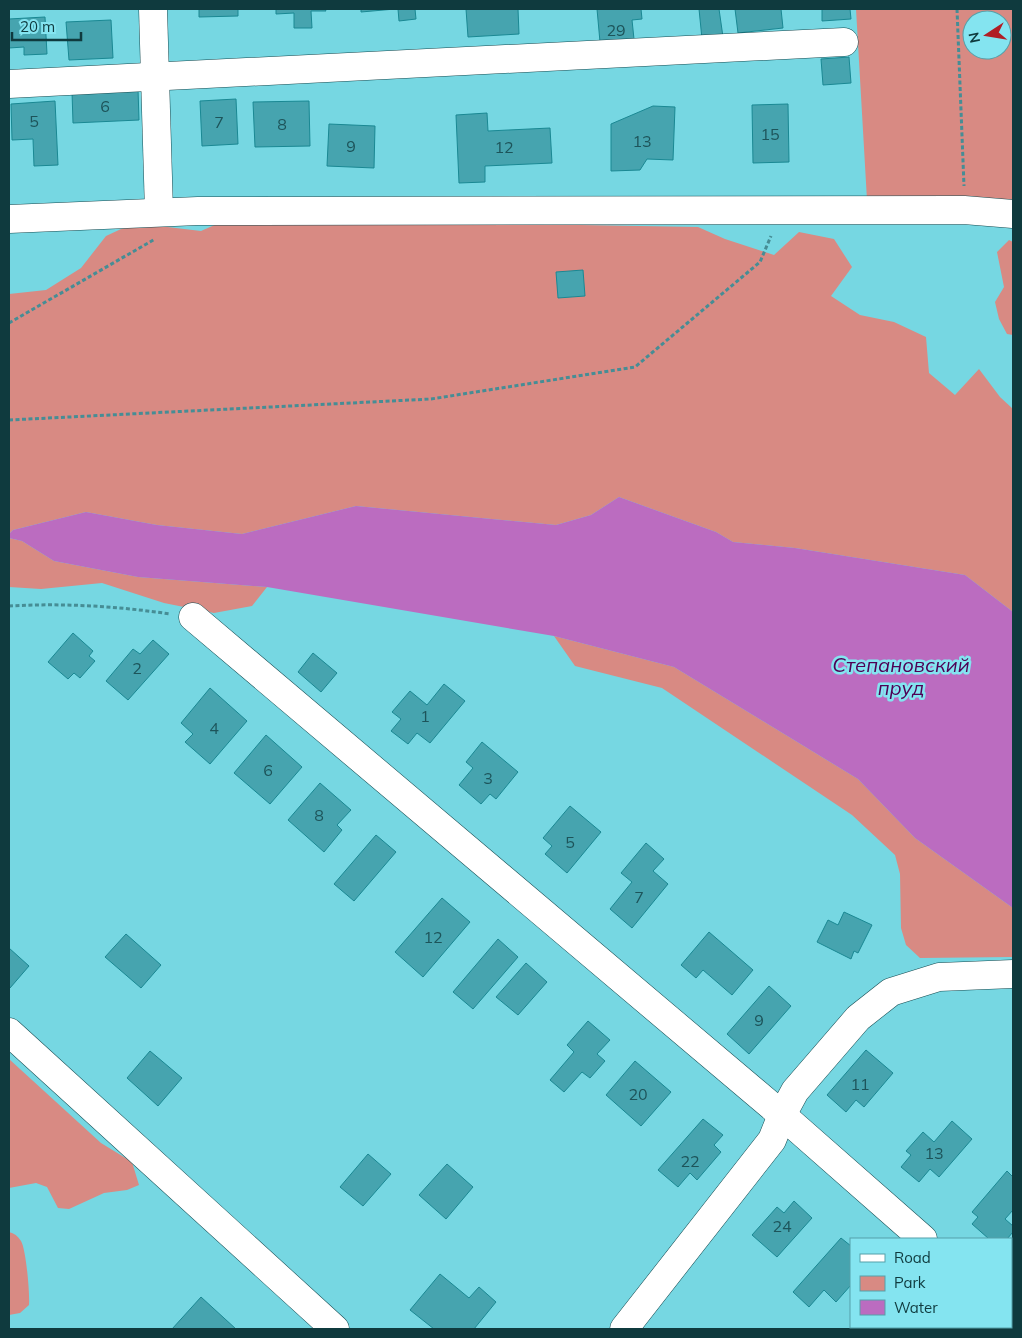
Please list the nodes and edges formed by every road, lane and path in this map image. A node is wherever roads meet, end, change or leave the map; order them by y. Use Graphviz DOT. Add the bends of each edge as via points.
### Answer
graph roads {
  1 [pos="152,9"];
  2 [pos="957,9"];
  3 [pos="844,42"];
  4 [pos="156,75"];
  5 [pos="9,84"];
  6 [pos="783,210"];
  7 [pos="964,210"];
  8 [pos="1013,214"];
  9 [pos="9,219"];
  10 [pos="158,225"];
  11 [pos="9,323"];
  12 [pos="9,420"];
  13 [pos="9,606"];
  14 [pos="193,617"];
  15 [pos="1013,974"];
  16 [pos="9,1032"];
  17 [pos="782,1115"];
  18 [pos="922,1238"];
  19 [pos="335,1329"];
  20 [pos="624,1329"];
  1 -- 4 [label="street"];
  2 -- 7 [label="path"];
  3 -- 4 [label="street"];
  4 -- 5 [label="street"];
  4 -- 10 [label="street"];
  6 -- 7 [label="street"];
  6 -- 10 [label="street"];
  6 -- 12 [label="path" via="760,262 635,366 431,399"];
  7 -- 8 [label="street"];
  9 -- 10 [label="street"];
  10 -- 11 [label="path"];
  13 -- 14 [label="path" via="129,608"];
  14 -- 17 [label="street"];
  15 -- 17 [label="street" via="939,977 891,992 858,1018 795,1091"];
  16 -- 19 [label="street"];
  17 -- 18 [label="street"];
  17 -- 20 [label="street" via="772,1140"];
}
